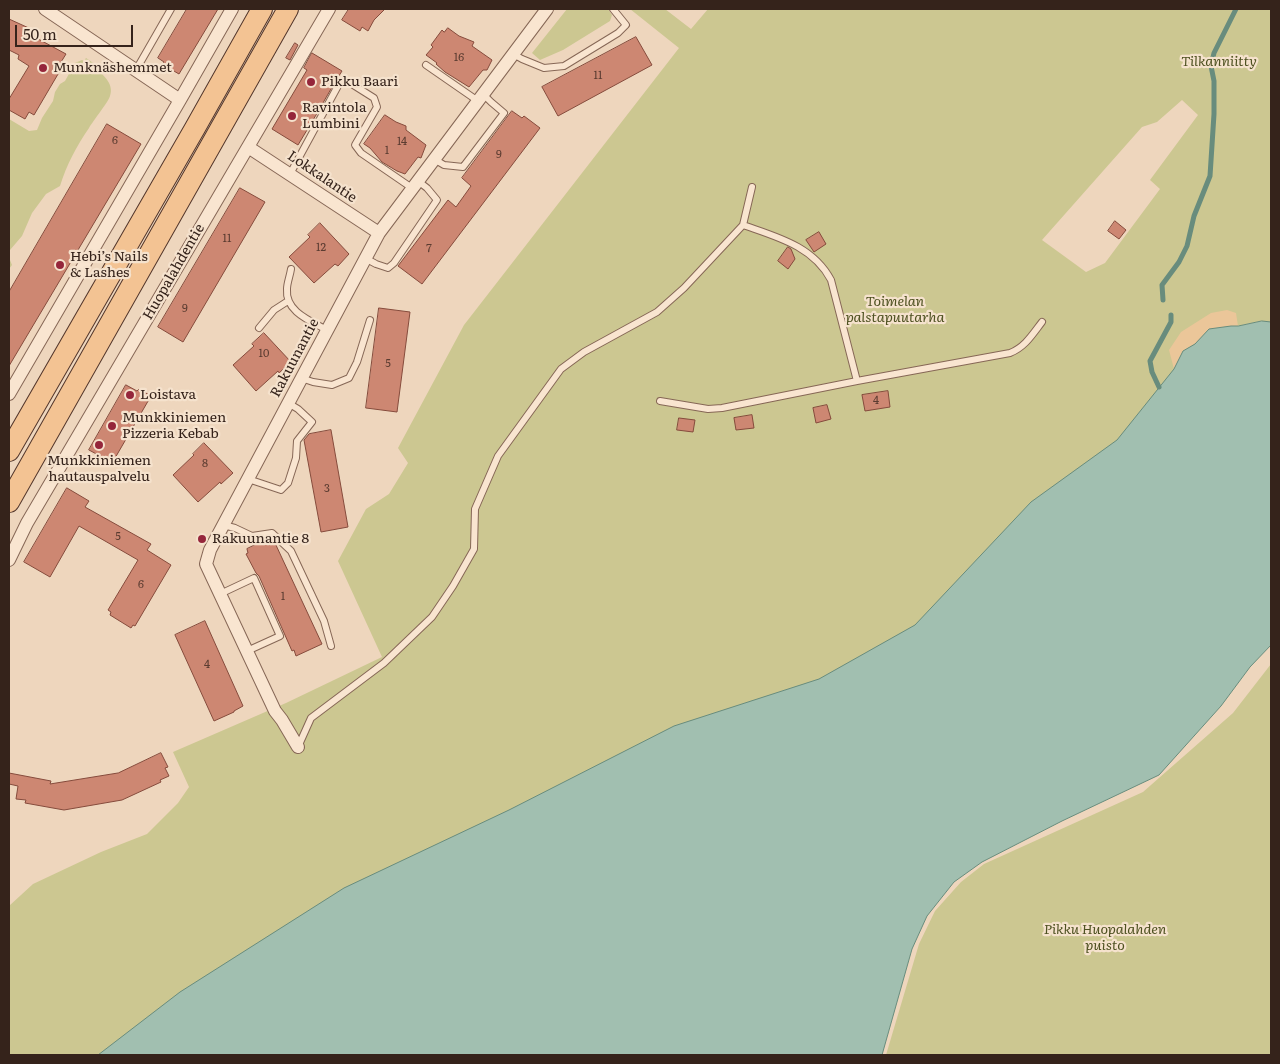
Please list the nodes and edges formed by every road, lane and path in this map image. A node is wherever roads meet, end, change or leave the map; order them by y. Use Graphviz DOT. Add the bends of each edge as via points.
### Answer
graph roads {
  1 [pos="45,9"];
  2 [pos="171,9"];
  3 [pos="232,9"];
  4 [pos="262,9"];
  5 [pos="288,9"];
  6 [pos="329,9"];
  7 [pos="613,9"];
  8 [pos="542,11"];
  9 [pos="513,54"];
  10 [pos="426,65"];
  11 [pos="136,70"];
  12 [pos="481,98"];
  13 [pos="180,100"];
  14 [pos="248,147"];
  15 [pos="434,159"];
  16 [pos="290,174"];
  17 [pos="415,184"];
  18 [pos="752,187"];
  19 [pos="743,225"];
  20 [pos="379,233"];
  21 [pos="365,258"];
  22 [pos="291,269"];
  23 [pos="288,301"];
  24 [pos="370,320"];
  25 [pos="1042,322"];
  26 [pos="260,328"];
  27 [pos="327,330"];
  28 [pos="301,378"];
  29 [pos="857,381"];
  30 [pos="9,394"];
  31 [pos="660,401"];
  32 [pos="288,403"];
  33 [pos="9,451"];
  34 [pos="248,479"];
  35 [pos="9,502"];
  36 [pos="223,525"];
  37 [pos="21,536"];
  38 [pos="9,544"];
  39 [pos="9,560"];
  40 [pos="220,594"];
  41 [pos="331,646"];
  42 [pos="247,652"];
  43 [pos="298,747"];
  1 -- 11 [label="street"];
  2 -- 11 [label="lane"];
  3 -- 13 [label="street"];
  4 -- 33 [label="main road"];
  5 -- 35 [label="main road"];
  6 -- 14 [label="street, Huopalahdentie"];
  7 -- 9 [label="lane" via="626,25 564,66 544,68"];
  8 -- 9 [label="street, Rakuunantie"];
  9 -- 12 [label="street, Rakuunantie"];
  10 -- 12 [label="lane"];
  11 -- 13 [label="street"];
  12 -- 15 [label="street, Rakuunantie"];
  12 -- 15 [label="lane" via="504,113 463,167 444,165"];
  13 -- 30 [label="street"];
  14 -- 16 [label="street, Lokkalantie"];
  14 -- 37 [label="street, Huopalahdentie"];
  15 -- 17 [label="street, Rakuunantie"];
  16 -- 17 [label="lane" via="340,84 347,81 374,98 378,107 355,145 361,153"];
  16 -- 20 [label="street, Lokkalantie"];
  17 -- 20 [label="street, Rakuunantie"];
  17 -- 21 [label="lane" via="427,188 437,200 388,268"];
  18 -- 19 [label="lane"];
  19 -- 29 [label="lane" via="779,237 825,268 831,280"];
  19 -- 43 [label="lane" via="657,312 584,352 561,369 498,456 475,510 474,549 432,617 384,663 311,718"];
  20 -- 21 [label="street, Rakuunantie"];
  21 -- 27 [label="street, Rakuunantie"];
  22 -- 23 [label="lane" via="286,290"];
  23 -- 26 [label="lane" via="274,310"];
  23 -- 27 [label="lane" via="295,312"];
  24 -- 28 [label="lane" via="349,378 332,385"];
  25 -- 29 [label="lane" via="1025,344 1010,354"];
  27 -- 28 [label="street, Rakuunantie"];
  28 -- 32 [label="street, Rakuunantie"];
  29 -- 31 [label="lane" via="722,408 708,409"];
  32 -- 34 [label="street, Rakuunantie"];
  32 -- 34 [label="lane" via="312,422 297,441 296,458 288,484 281,490"];
  34 -- 36 [label="street, Rakuunantie"];
  36 -- 40 [label="street, Rakuunantie" via="206,564"];
  36 -- 41 [label="lane" via="252,536 272,533 291,551 324,621"];
  37 -- 38 [label="street, Huopalahdentie"];
  37 -- 39 [label="street, Huopalahdentie"];
  40 -- 42 [label="street, Rakuunantie"];
  40 -- 42 [label="lane" via="254,578 280,636"];
  42 -- 43 [label="street, Rakuunantie" via="275,711"];
}
